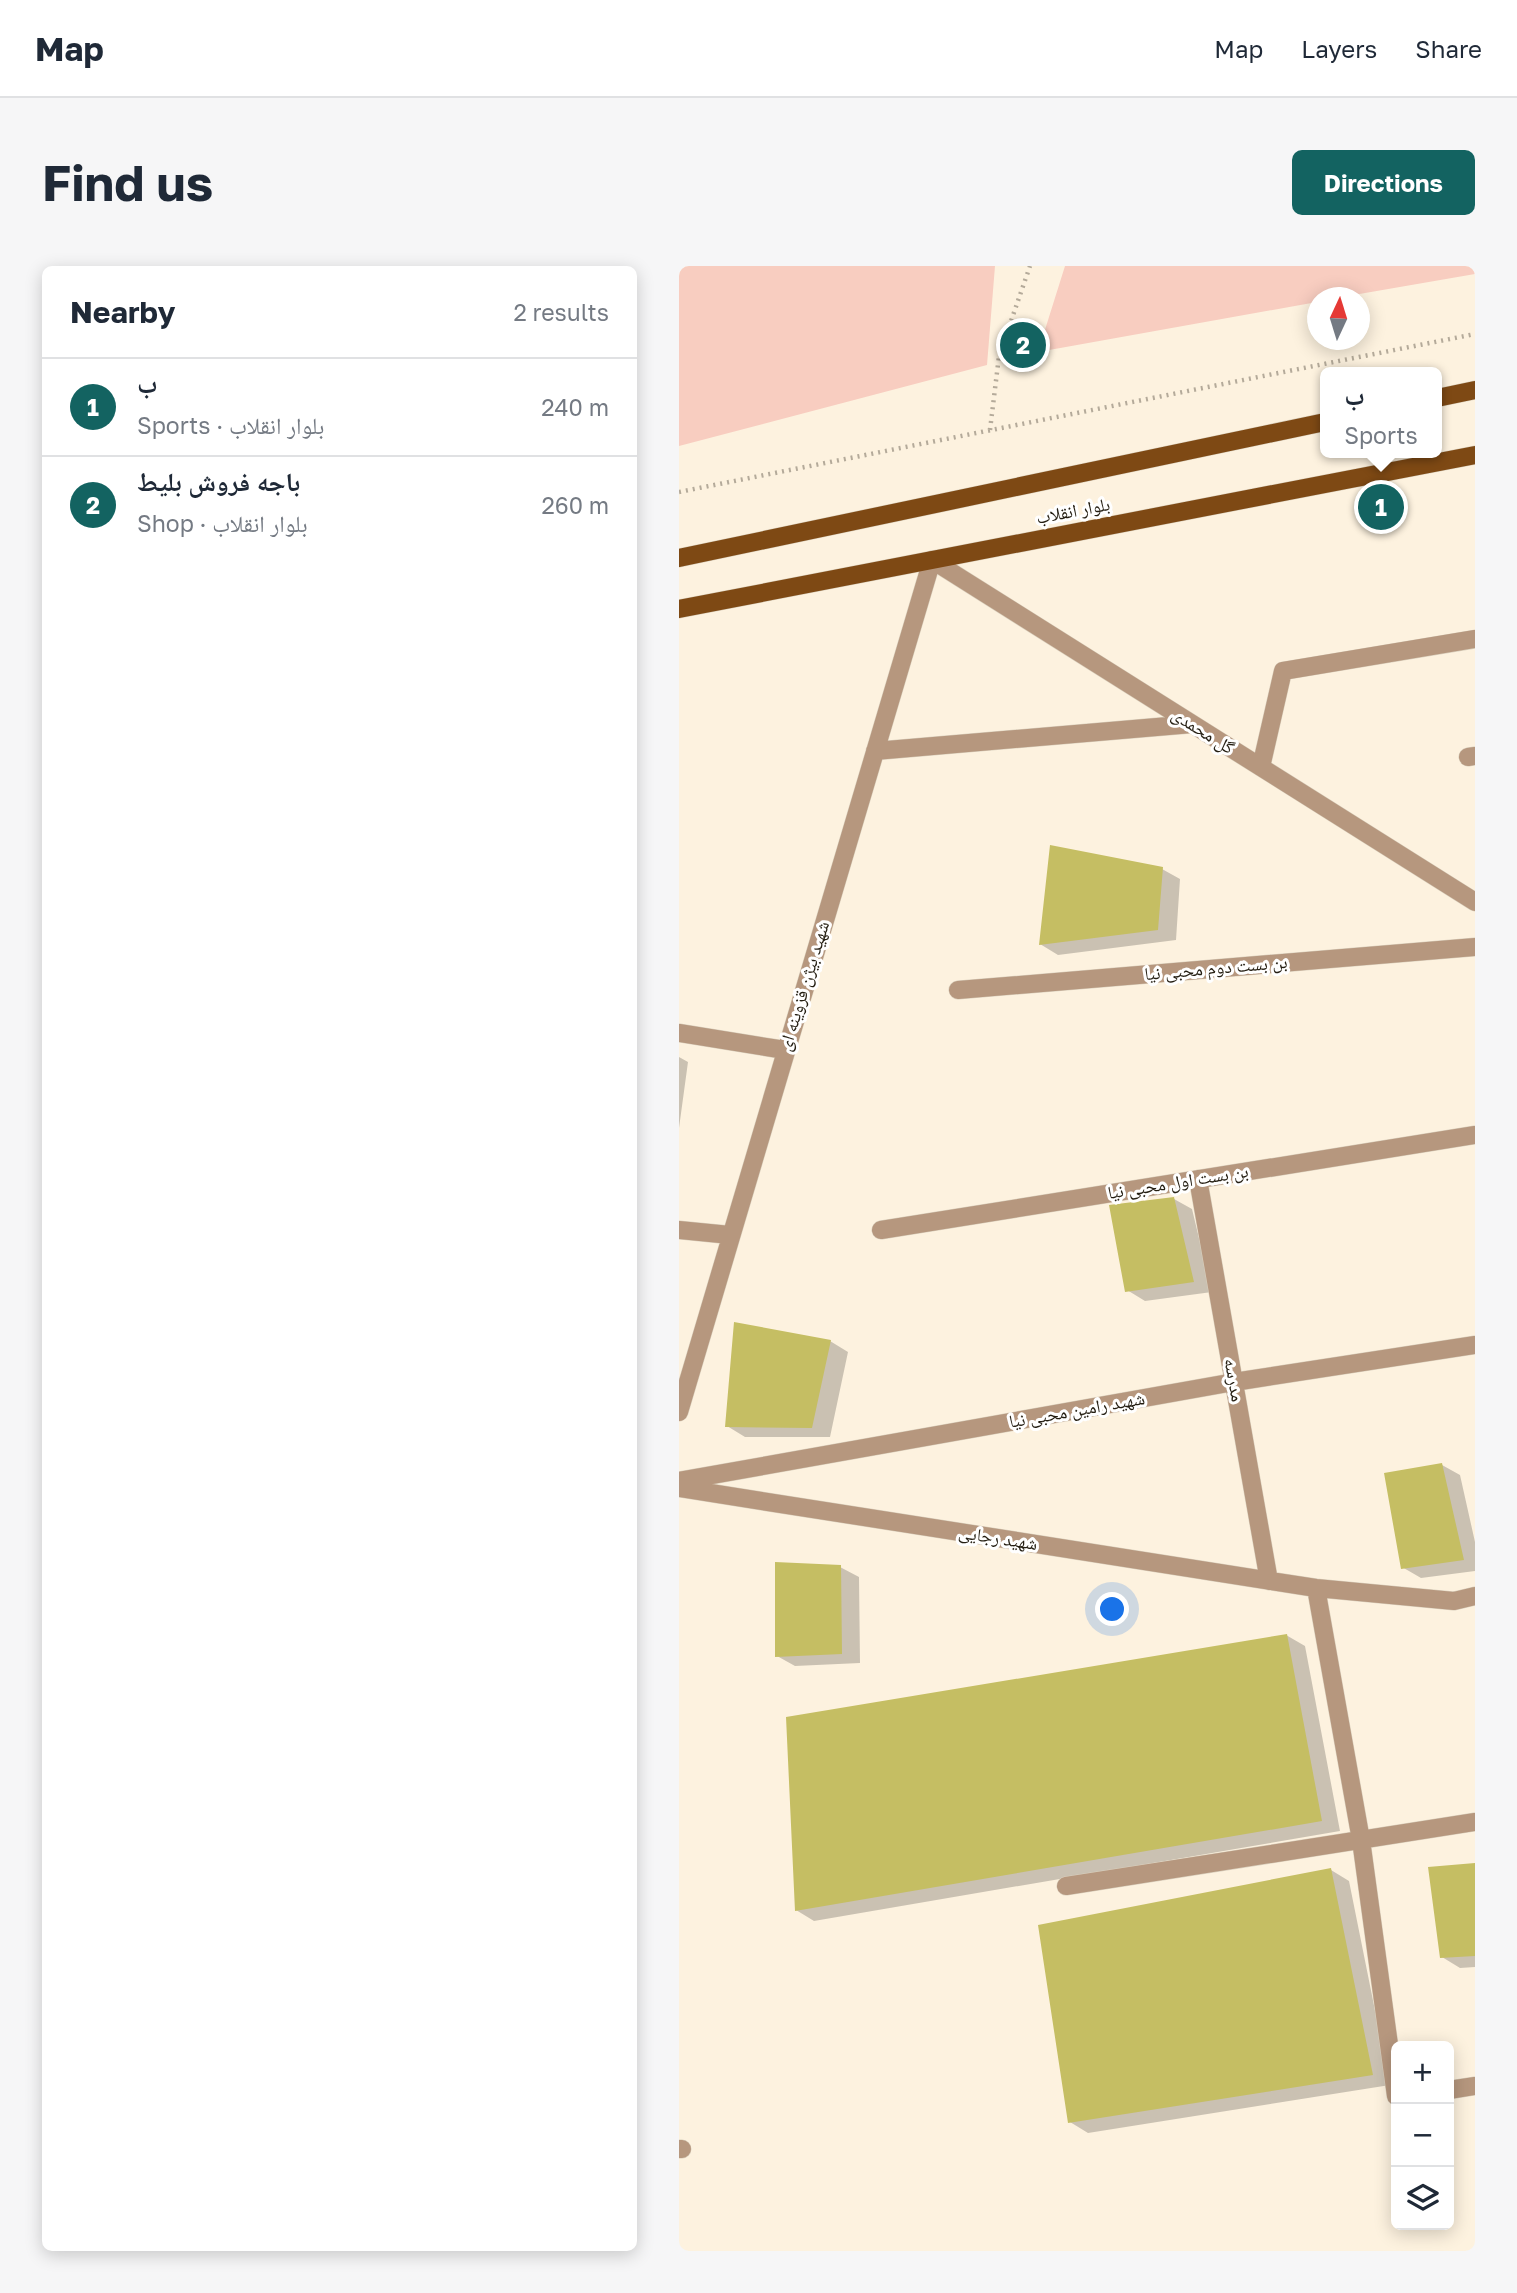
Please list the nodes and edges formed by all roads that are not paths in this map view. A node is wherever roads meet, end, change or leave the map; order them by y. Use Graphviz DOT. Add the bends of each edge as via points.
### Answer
graph roads {
  1 [pos="1475,390"];
  2 [pos="1442,397"];
  3 [pos="1320,423"];
  4 [pos="1475,455"];
  5 [pos="679,558"];
  6 [pos="932,560"];
  7 [pos="679,609"];
  8 [pos="1475,639"];
  9 [pos="1192,723"];
  10 [pos="875,751"];
  11 [pos="1261,767"];
  12 [pos="1475,902"];
  13 [pos="1475,947"];
  14 [pos="958,990"];
  15 [pos="679,1033"];
  16 [pos="785,1050"];
  17 [pos="1475,1135"];
  18 [pos="1198,1179"];
  19 [pos="679,1230"];
  20 [pos="881,1230"];
  21 [pos="730,1235"];
  22 [pos="1475,1345"];
  23 [pos="1234,1382"];
  24 [pos="679,1412"];
  25 [pos="679,1481"];
  26 [pos="679,1488"];
  27 [pos="1269,1581"];
  28 [pos="1316,1588"];
  29 [pos="1475,1597"];
  30 [pos="1454,1601"];
  31 [pos="1475,1607"];
  32 [pos="1475,1822"];
  33 [pos="1361,1840"];
  34 [pos="1066,1886"];
  35 [pos="1391,2059"];
  36 [pos="1475,2086"];
  37 [pos="1454,2089"];
  1 -- 2 [label="main road"];
  3 -- 5 [label="main road, بلوار انقلاب"];
  4 -- 6 [label="main road, بلوار انقلاب"];
  6 -- 7 [label="main road, بلوار انقلاب"];
  6 -- 9 [label="street, گل محمدی"];
  6 -- 10 [label="street, شهید بیژن قزوینه ای"];
  8 -- 11 [label="street" via="1283,671"];
  9 -- 10 [label="street"];
  9 -- 11 [label="street, گل محمدی"];
  10 -- 16 [label="street, شهید بیژن قزوینه ای"];
  11 -- 12 [label="street, گل محمدی"];
  13 -- 14 [label="street, بن بست دوم محبی نیا"];
  15 -- 16 [label="street"];
  16 -- 21 [label="street, شهید بیژن قزوینه ای"];
  17 -- 18 [label="street, بن بست اول محبی نیا"];
  18 -- 20 [label="street, بن بست اول محبی نیا"];
  18 -- 23 [label="street, مدرسه"];
  19 -- 21 [label="street"];
  21 -- 24 [label="street, شهید بیژن قزوینه ای"];
  22 -- 23 [label="street, شهید رامین محبی نیا"];
  23 -- 25 [label="street, شهید رامین محبی نیا"];
  23 -- 27 [label="street, مدرسه"];
  26 -- 27 [label="street, شهید رجایی"];
  27 -- 28 [label="street, شهید رجایی"];
  28 -- 30 [label="street, شهید رجایی"];
  28 -- 33 [label="street"];
  29 -- 30 [label="street"];
  30 -- 31 [label="street"];
  32 -- 33 [label="street"];
  33 -- 34 [label="street"];
  33 -- 35 [label="street"];
  36 -- 37 [label="street"];
}
